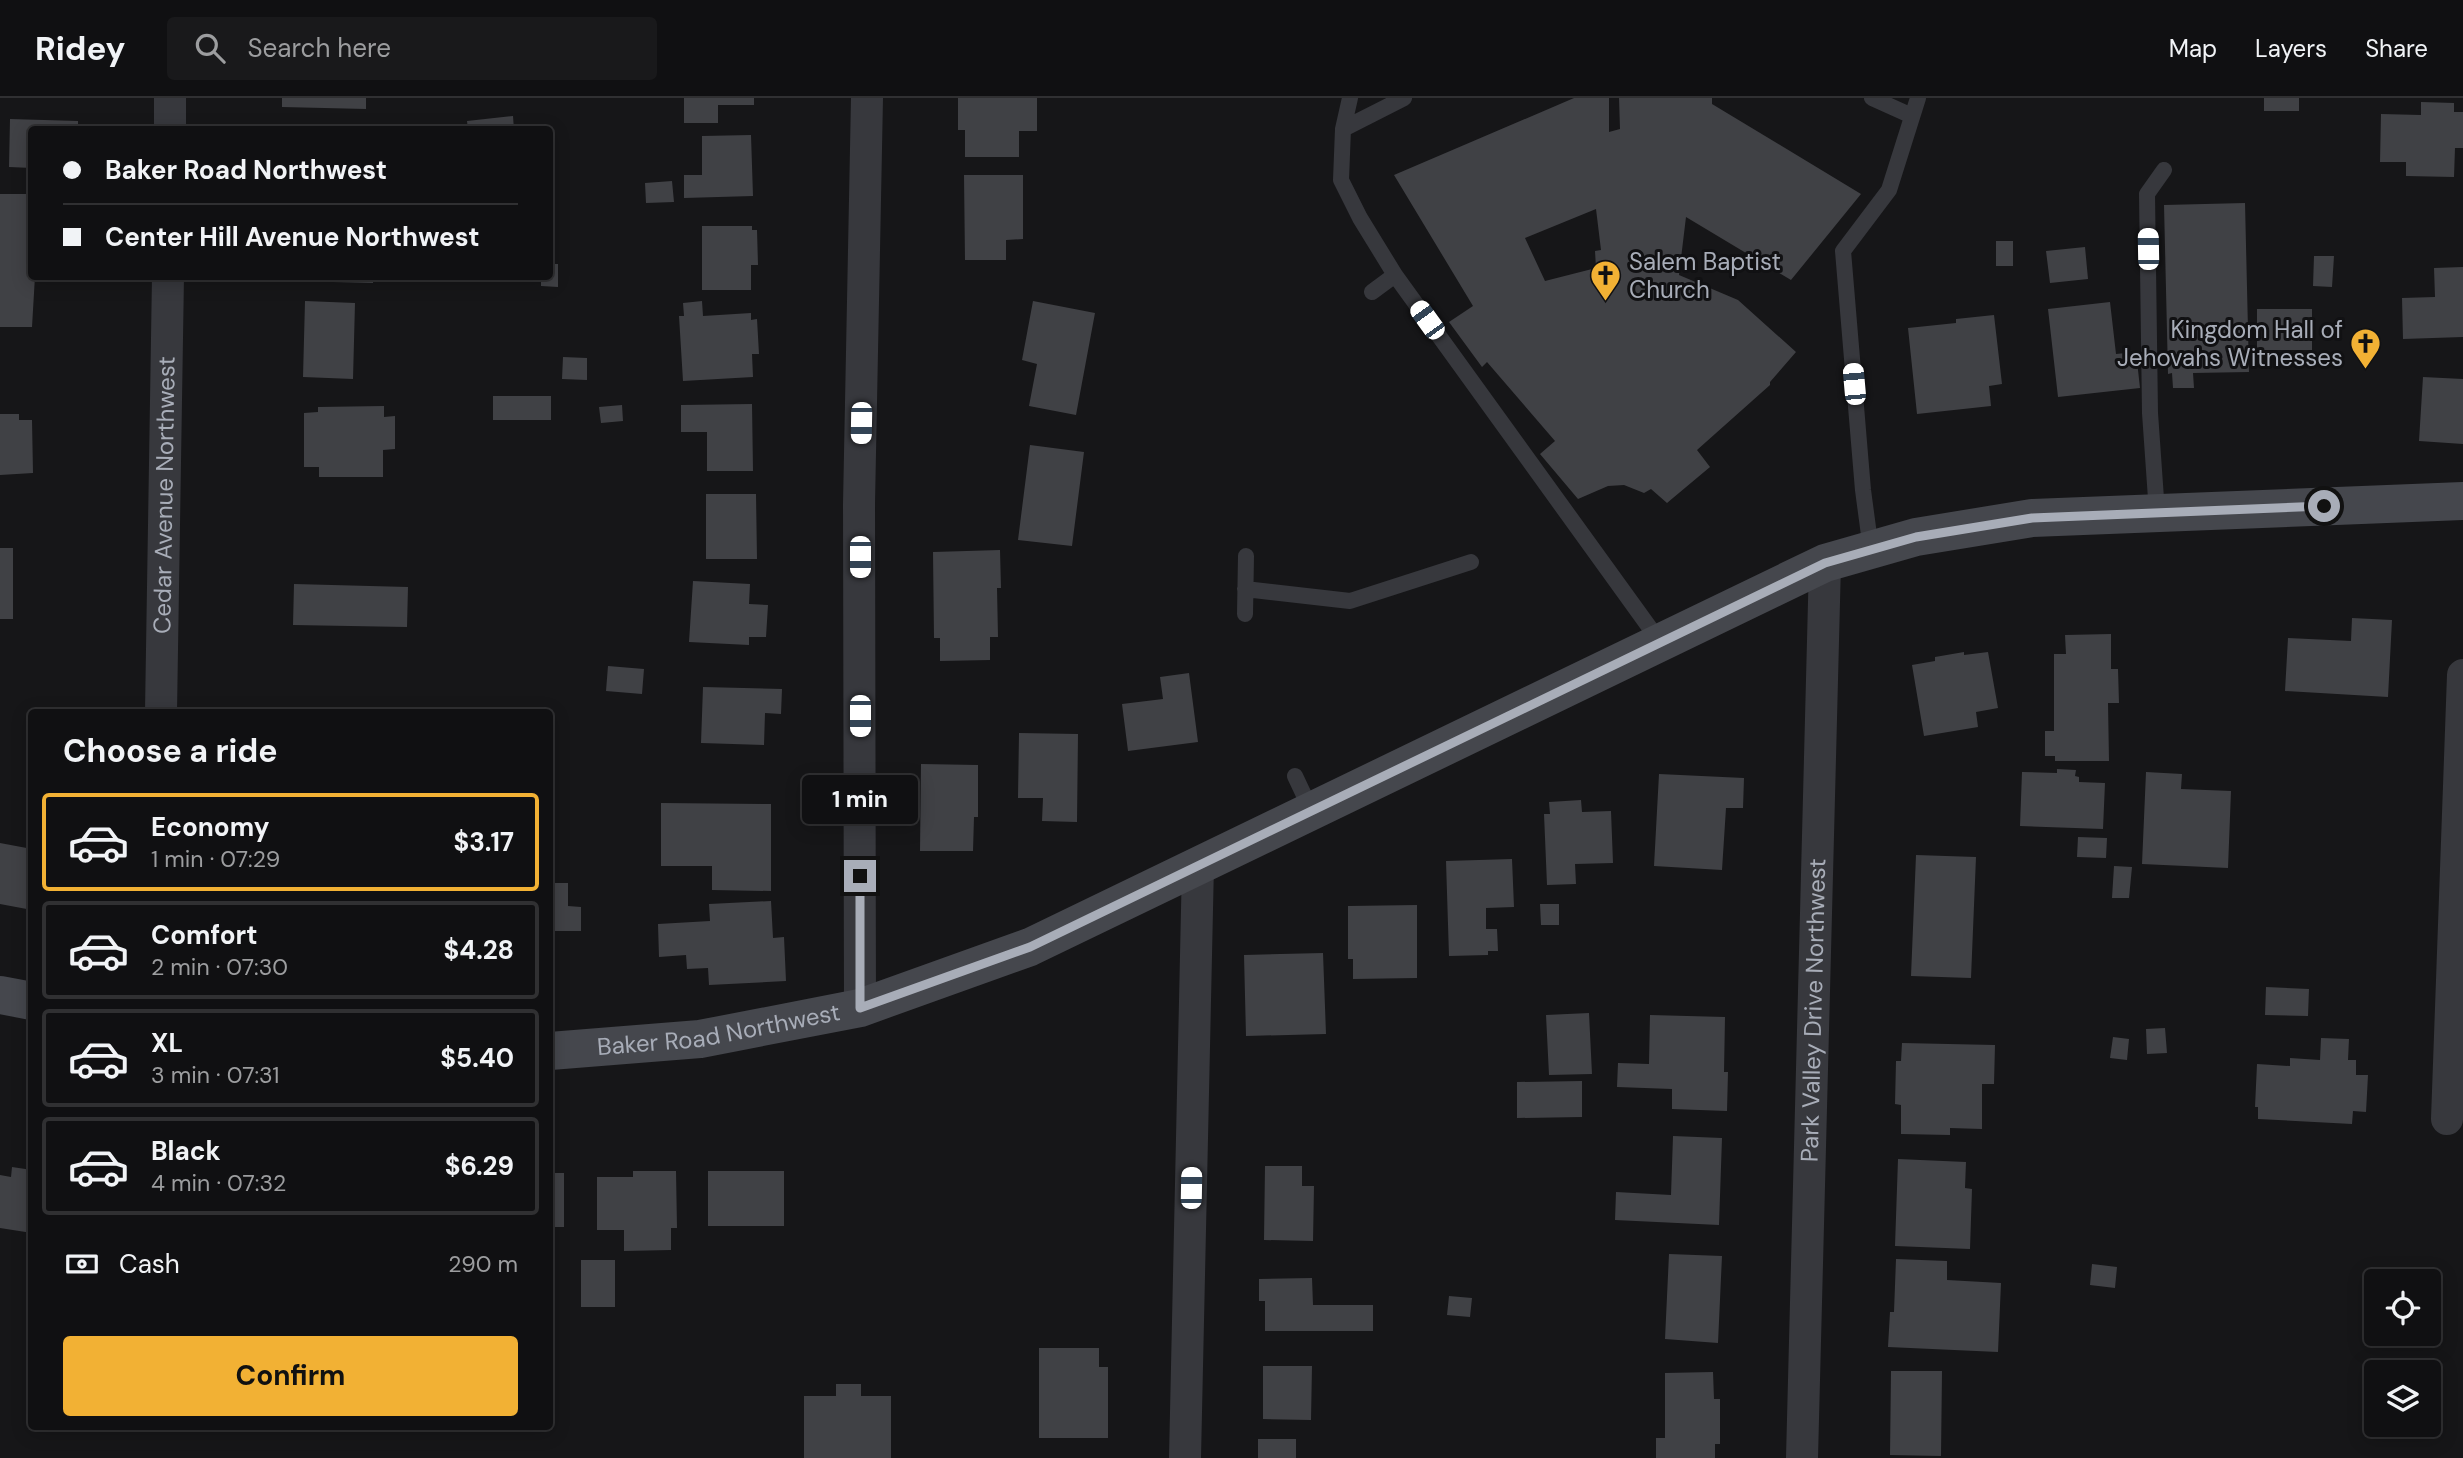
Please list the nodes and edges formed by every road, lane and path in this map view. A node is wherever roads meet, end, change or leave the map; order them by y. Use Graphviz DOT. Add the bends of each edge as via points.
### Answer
graph roads {
  1 [pos="170,98"];
  2 [pos="867,98"];
  3 [pos="1350,98"];
  4 [pos="1404,98"];
  5 [pos="1872,98"];
  6 [pos="1918,98"];
  7 [pos="1912,116"];
  8 [pos="170,126"];
  9 [pos="1343,129"];
  10 [pos="2164,170"];
  11 [pos="1395,275"];
  12 [pos="167,280"];
  13 [pos="1372,292"];
  14 [pos="2463,501"];
  15 [pos="2157,513"];
  16 [pos="1871,550"];
  17 [pos="1246,556"];
  18 [pos="1471,562"];
  19 [pos="1825,563"];
  20 [pos="1245,589"];
  21 [pos="1245,614"];
  22 [pos="1660,642"];
  23 [pos="2463,675"];
  24 [pos="161,709"];
  25 [pos="1295,776"];
  26 [pos="1311,810"];
  27 [pos="1198,864"];
  28 [pos="2457,993"];
  29 [pos="0,995"];
  30 [pos="28,1000"];
  31 [pos="860,1008"];
  32 [pos="553,1051"];
  33 [pos="2447,1119"];
  34 [pos="1185,1458"];
  35 [pos="1802,1458"];
  1 -- 8 [label="street"];
  2 -- 31 [label="street" via="859,504"];
  3 -- 9 [label="lane"];
  4 -- 9 [label="lane"];
  5 -- 7 [label="lane"];
  6 -- 7 [label="lane"];
  7 -- 16 [label="lane" via="1889,190 1843,251"];
  9 -- 11 [label="lane" via="1341,180"];
  10 -- 15 [label="lane" via="2147,194 2150,413"];
  11 -- 13 [label="lane"];
  11 -- 22 [label="lane"];
  12 -- 24 [label="street, Cedar Avenue Northwest"];
  14 -- 15 [label="street, Baker Road Northwest"];
  15 -- 16 [label="street, Baker Road Northwest" via="2032,518 1916,537"];
  16 -- 19 [label="street, Baker Road Northwest"];
  17 -- 20 [label="lane"];
  18 -- 20 [label="lane" via="1350,601"];
  19 -- 22 [label="street, Baker Road Northwest"];
  19 -- 35 [label="street, Park Valley Drive Northwest"];
  20 -- 21 [label="lane"];
  22 -- 26 [label="street, Baker Road Northwest"];
  23 -- 28 [label="street"];
  25 -- 26 [label="lane"];
  26 -- 27 [label="street, Baker Road Northwest"];
  27 -- 31 [label="street, Baker Road Northwest" via="1030,947"];
  27 -- 34 [label="street"];
  28 -- 33 [label="street"];
  29 -- 30 [label="street"];
  31 -- 32 [label="street, Baker Road Northwest" via="700,1039"];
}
